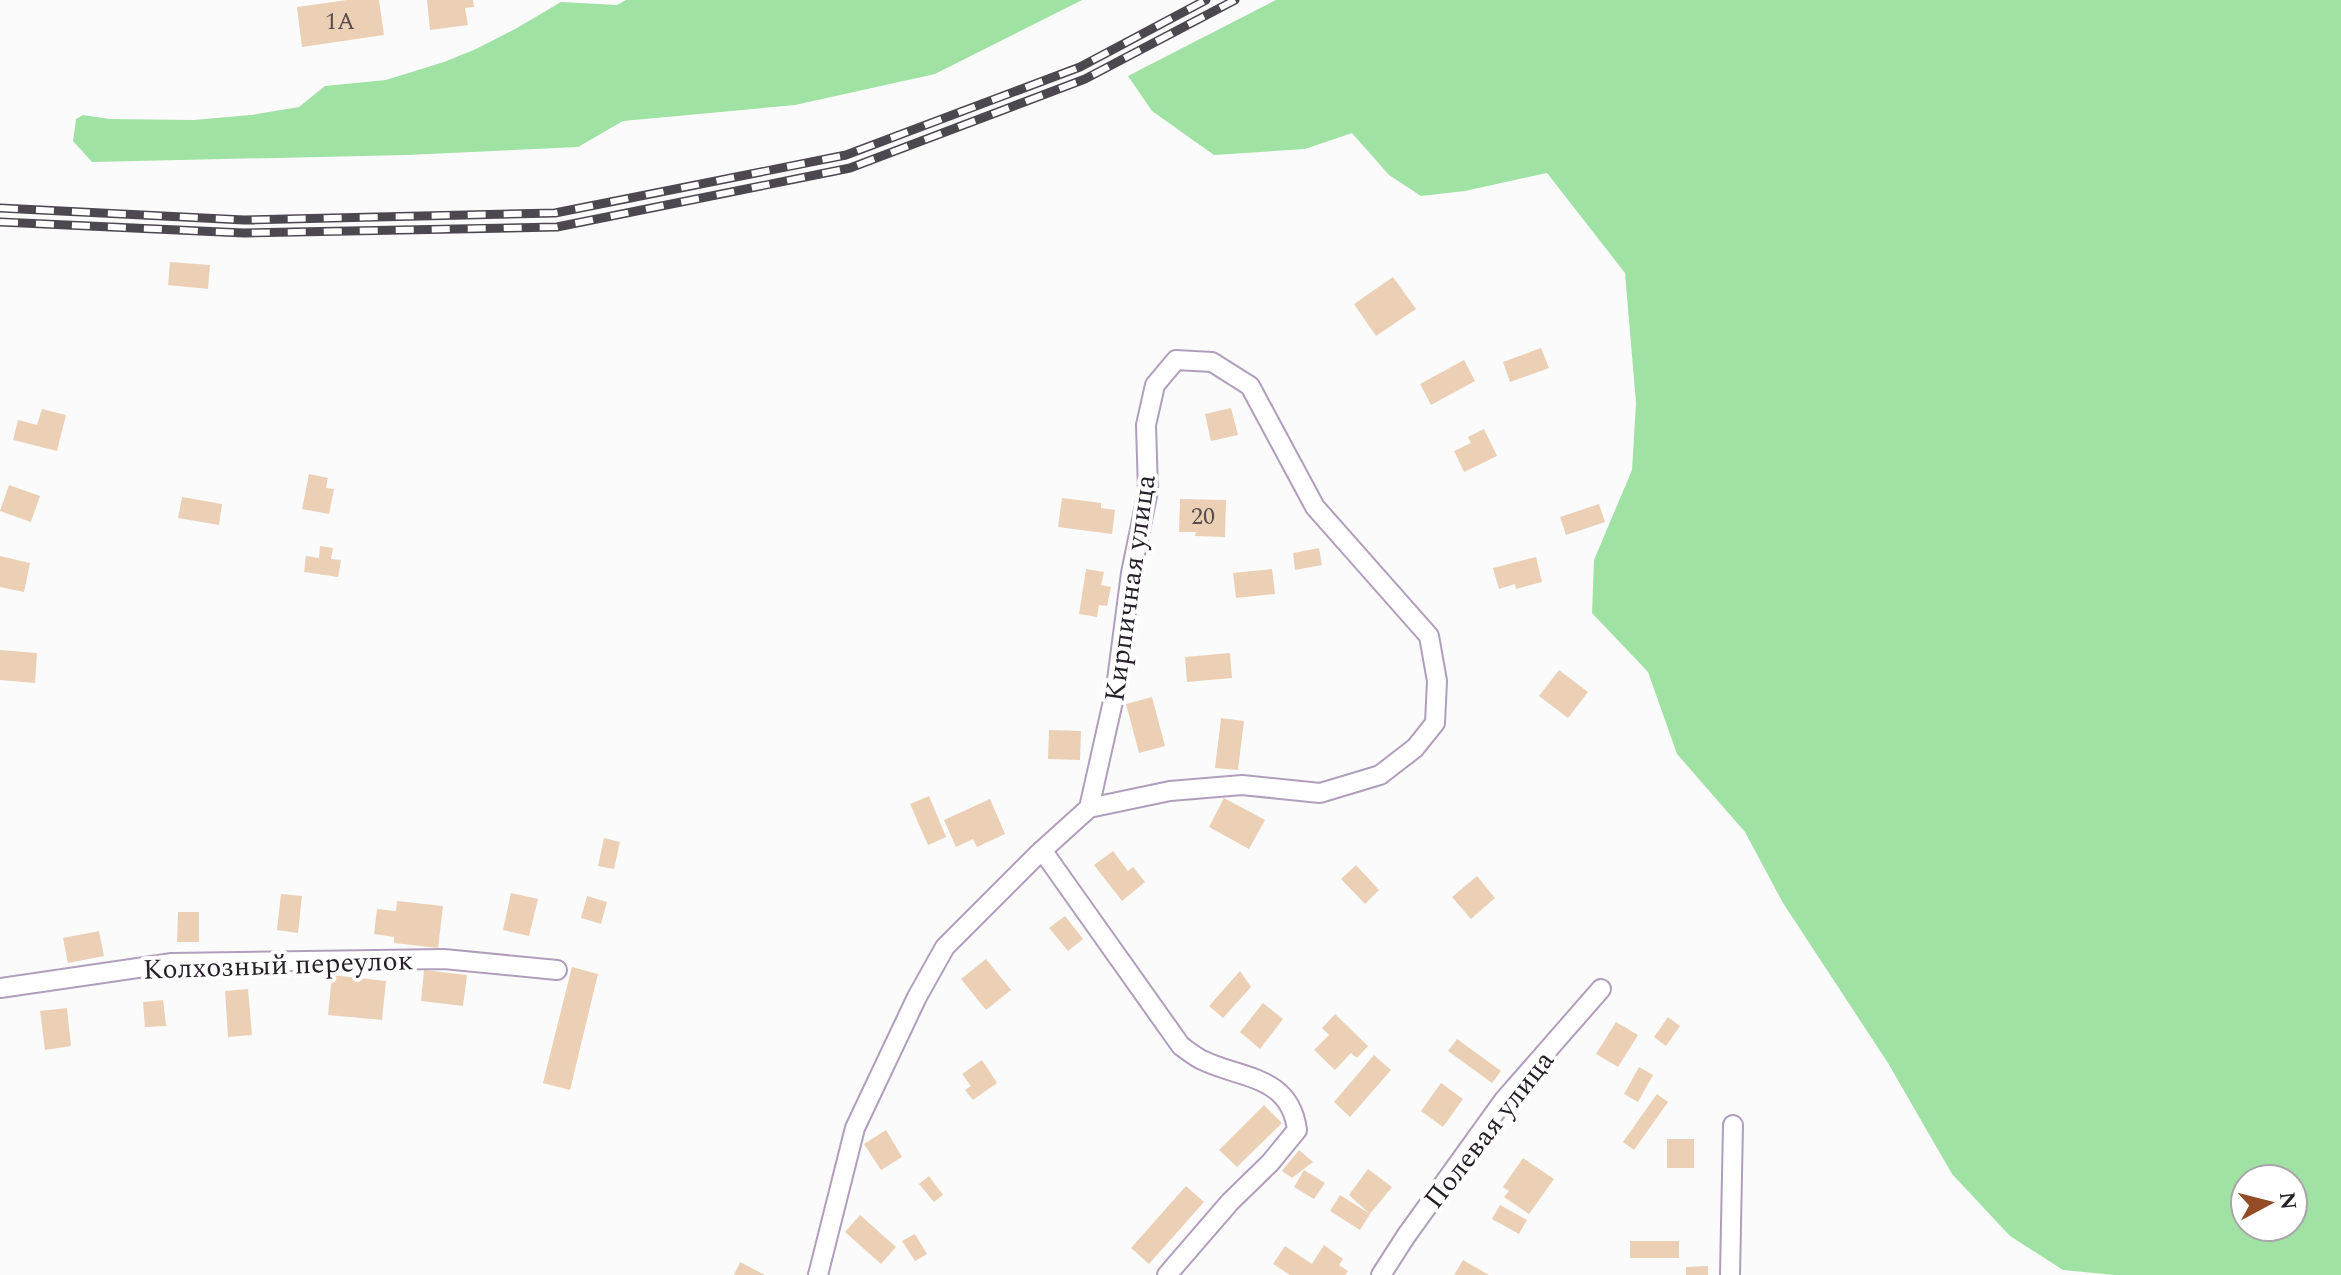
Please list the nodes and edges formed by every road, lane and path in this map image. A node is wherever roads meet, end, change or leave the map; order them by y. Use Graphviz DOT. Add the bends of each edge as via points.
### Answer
graph roads {
  1 [pos="1089,808"];
  2 [pos="1042,850"];
  3 [pos="557,970"];
  4 [pos="0,988"];
  5 [pos="1601,989"];
  6 [pos="1733,1125"];
  7 [pos="818,1275"];
  8 [pos="1167,1275"];
  9 [pos="1381,1275"];
  10 [pos="1730,1275"];
  1 -- 1 [label="street, Кирпичная улица" via="1170,791 1242,785 1320,793 1380,775 1415,748 1435,723 1437,681 1429,636 1315,507 1250,386 1212,362 1176,360 1155,385 1146,425 1148,491 1116,688"];
  1 -- 2 [label="street, Кирпичная улица"];
  2 -- 7 [label="street, Кирпичная улица" via="945,947 917,997 855,1128"];
  2 -- 8 [label="street" via="1181,1046 1201,1060 1274,1087 1295,1113 1297,1130"];
  3 -- 4 [label="street, Колхозный переулок" via="444,959 172,963"];
  5 -- 9 [label="street, Полевая улица" via="1504,1100"];
  6 -- 10 [label="street"];
}
